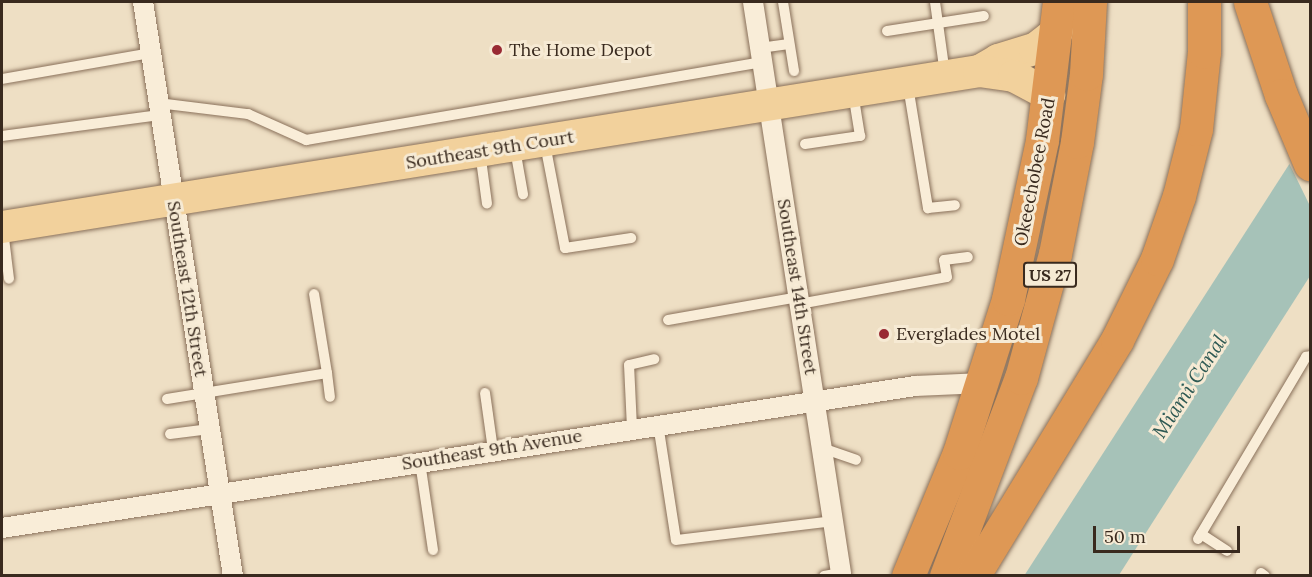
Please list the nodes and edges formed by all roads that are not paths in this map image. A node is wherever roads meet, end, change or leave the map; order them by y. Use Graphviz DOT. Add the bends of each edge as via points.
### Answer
graph roads {
  1 [pos="143,2"];
  2 [pos="753,2"];
  3 [pos="783,2"];
  4 [pos="934,2"];
  5 [pos="1090,2"];
  6 [pos="1204,2"];
  7 [pos="1250,2"];
  8 [pos="984,16"];
  9 [pos="1058,17"];
  10 [pos="938,24"];
  11 [pos="887,31"];
  12 [pos="789,44"];
  13 [pos="151,53"];
  14 [pos="761,55"];
  15 [pos="794,71"];
  16 [pos="979,71"];
  17 [pos="946,77"];
  18 [pos="2,79"];
  19 [pos="908,83"];
  20 [pos="853,91"];
  21 [pos="1049,95"];
  22 [pos="769,105"];
  23 [pos="159,109"];
  24 [pos="2,136"];
  25 [pos="529,143"];
  26 [pos="805,144"];
  27 [pos="1304,151"];
  28 [pos="480,152"];
  29 [pos="1072,171"];
  30 [pos="523,194"];
  31 [pos="174,201"];
  32 [pos="487,204"];
  33 [pos="955,205"];
  34 [pos="2,227"];
  35 [pos="631,238"];
  36 [pos="968,257"];
  37 [pos="9,279"];
  38 [pos="314,294"];
  39 [pos="799,300"];
  40 [pos="668,320"];
  41 [pos="1311,356"];
  42 [pos="654,359"];
  43 [pos="327,373"];
  44 [pos="984,383"];
  45 [pos="485,393"];
  46 [pos="204,394"];
  47 [pos="330,397"];
  48 [pos="167,399"];
  49 [pos="815,403"];
  50 [pos="658,424"];
  51 [pos="632,428"];
  52 [pos="210,429"];
  53 [pos="170,434"];
  54 [pos="822,448"];
  55 [pos="493,450"];
  56 [pos="856,460"];
  57 [pos="420,462"];
  58 [pos="220,494"];
  59 [pos="833,521"];
  60 [pos="2,528"];
  61 [pos="433,550"];
  62 [pos="1227,550"];
  63 [pos="832,574"];
  64 [pos="233,576"];
  65 [pos="908,576"];
  66 [pos="946,576"];
  67 [pos="974,576"];
  1 -- 13 [label="street, Southeast 12th Street"];
  2 -- 14 [label="street, Southeast 14th Street"];
  3 -- 12 [label="lane"];
  4 -- 10 [label="lane"];
  5 -- 29 [label="highway, Okeechobee Road / US 27" via="1086,74"];
  6 -- 67 [label="highway" via="1204,52 1196,129 1157,259 1131,315"];
  7 -- 27 [label="highway"];
  8 -- 10 [label="lane"];
  9 -- 16 [label="main road, Southeast 9th Court" via="1035,49 998,60"];
  9 -- 21 [label="highway, Okeechobee Road / US 27"];
  10 -- 11 [label="lane"];
  10 -- 17 [label="lane"];
  12 -- 14 [label="lane"];
  12 -- 15 [label="lane"];
  13 -- 18 [label="lane"];
  13 -- 23 [label="street, Southeast 12th Street"];
  14 -- 22 [label="street, Southeast 14th Street"];
  14 -- 23 [label="lane" via="306,140 248,114"];
  16 -- 17 [label="main road, Southeast 9th Court"];
  16 -- 21 [label="main road, Southeast 9th Court" via="1014,76"];
  17 -- 19 [label="main road, Southeast 9th Court"];
  19 -- 20 [label="main road, Southeast 9th Court"];
  19 -- 33 [label="lane" via="928,208"];
  20 -- 22 [label="main road, Southeast 9th Court"];
  20 -- 26 [label="lane" via="860,136"];
  21 -- 29 [label="highway" via="1061,119"];
  21 -- 44 [label="highway, Okeechobee Road / US 27" via="1020,249"];
  22 -- 25 [label="main road, Southeast 9th Court"];
  22 -- 39 [label="street, Southeast 14th Street"];
  23 -- 24 [label="lane"];
  23 -- 31 [label="street, Southeast 12th Street"];
  25 -- 28 [label="main road, Southeast 9th Court"];
  25 -- 30 [label="lane"];
  25 -- 35 [label="lane" via="565,248"];
  28 -- 31 [label="main road, Southeast 9th Court"];
  28 -- 32 [label="lane"];
  29 -- 66 [label="highway, Okeechobee Road / US 27" via="1033,339"];
  31 -- 34 [label="main road, Southeast 9th Court"];
  31 -- 46 [label="street, Southeast 12th Street"];
  34 -- 37 [label="lane"];
  36 -- 39 [label="lane" via="944,260 947,277"];
  38 -- 43 [label="lane"];
  39 -- 40 [label="lane"];
  39 -- 49 [label="street, Southeast 14th Street"];
  41 -- 62 [label="lane" via="1306,357 1199,536"];
  42 -- 51 [label="lane" via="629,365"];
  43 -- 46 [label="lane"];
  43 -- 47 [label="lane"];
  44 -- 49 [label="street, Southeast 9th Avenue" via="915,386"];
  44 -- 65 [label="highway, Okeechobee Road / US 27"];
  45 -- 55 [label="lane"];
  46 -- 48 [label="lane"];
  46 -- 52 [label="street, Southeast 12th Street"];
  49 -- 50 [label="street, Southeast 9th Avenue"];
  49 -- 54 [label="street, Southeast 14th Street"];
  50 -- 51 [label="street, Southeast 9th Avenue"];
  50 -- 59 [label="lane" via="676,540"];
  51 -- 55 [label="street, Southeast 9th Avenue"];
  52 -- 53 [label="lane"];
  52 -- 58 [label="street, Southeast 12th Street"];
  54 -- 56 [label="lane"];
  54 -- 59 [label="street, Southeast 14th Street"];
  55 -- 57 [label="street, Southeast 9th Avenue"];
  57 -- 58 [label="street, Southeast 9th Avenue"];
  57 -- 61 [label="lane"];
  58 -- 60 [label="street, Southeast 9th Avenue"];
  58 -- 64 [label="street, Southeast 12th Street"];
  59 -- 63 [label="street, Southeast 14th Street"];
}
